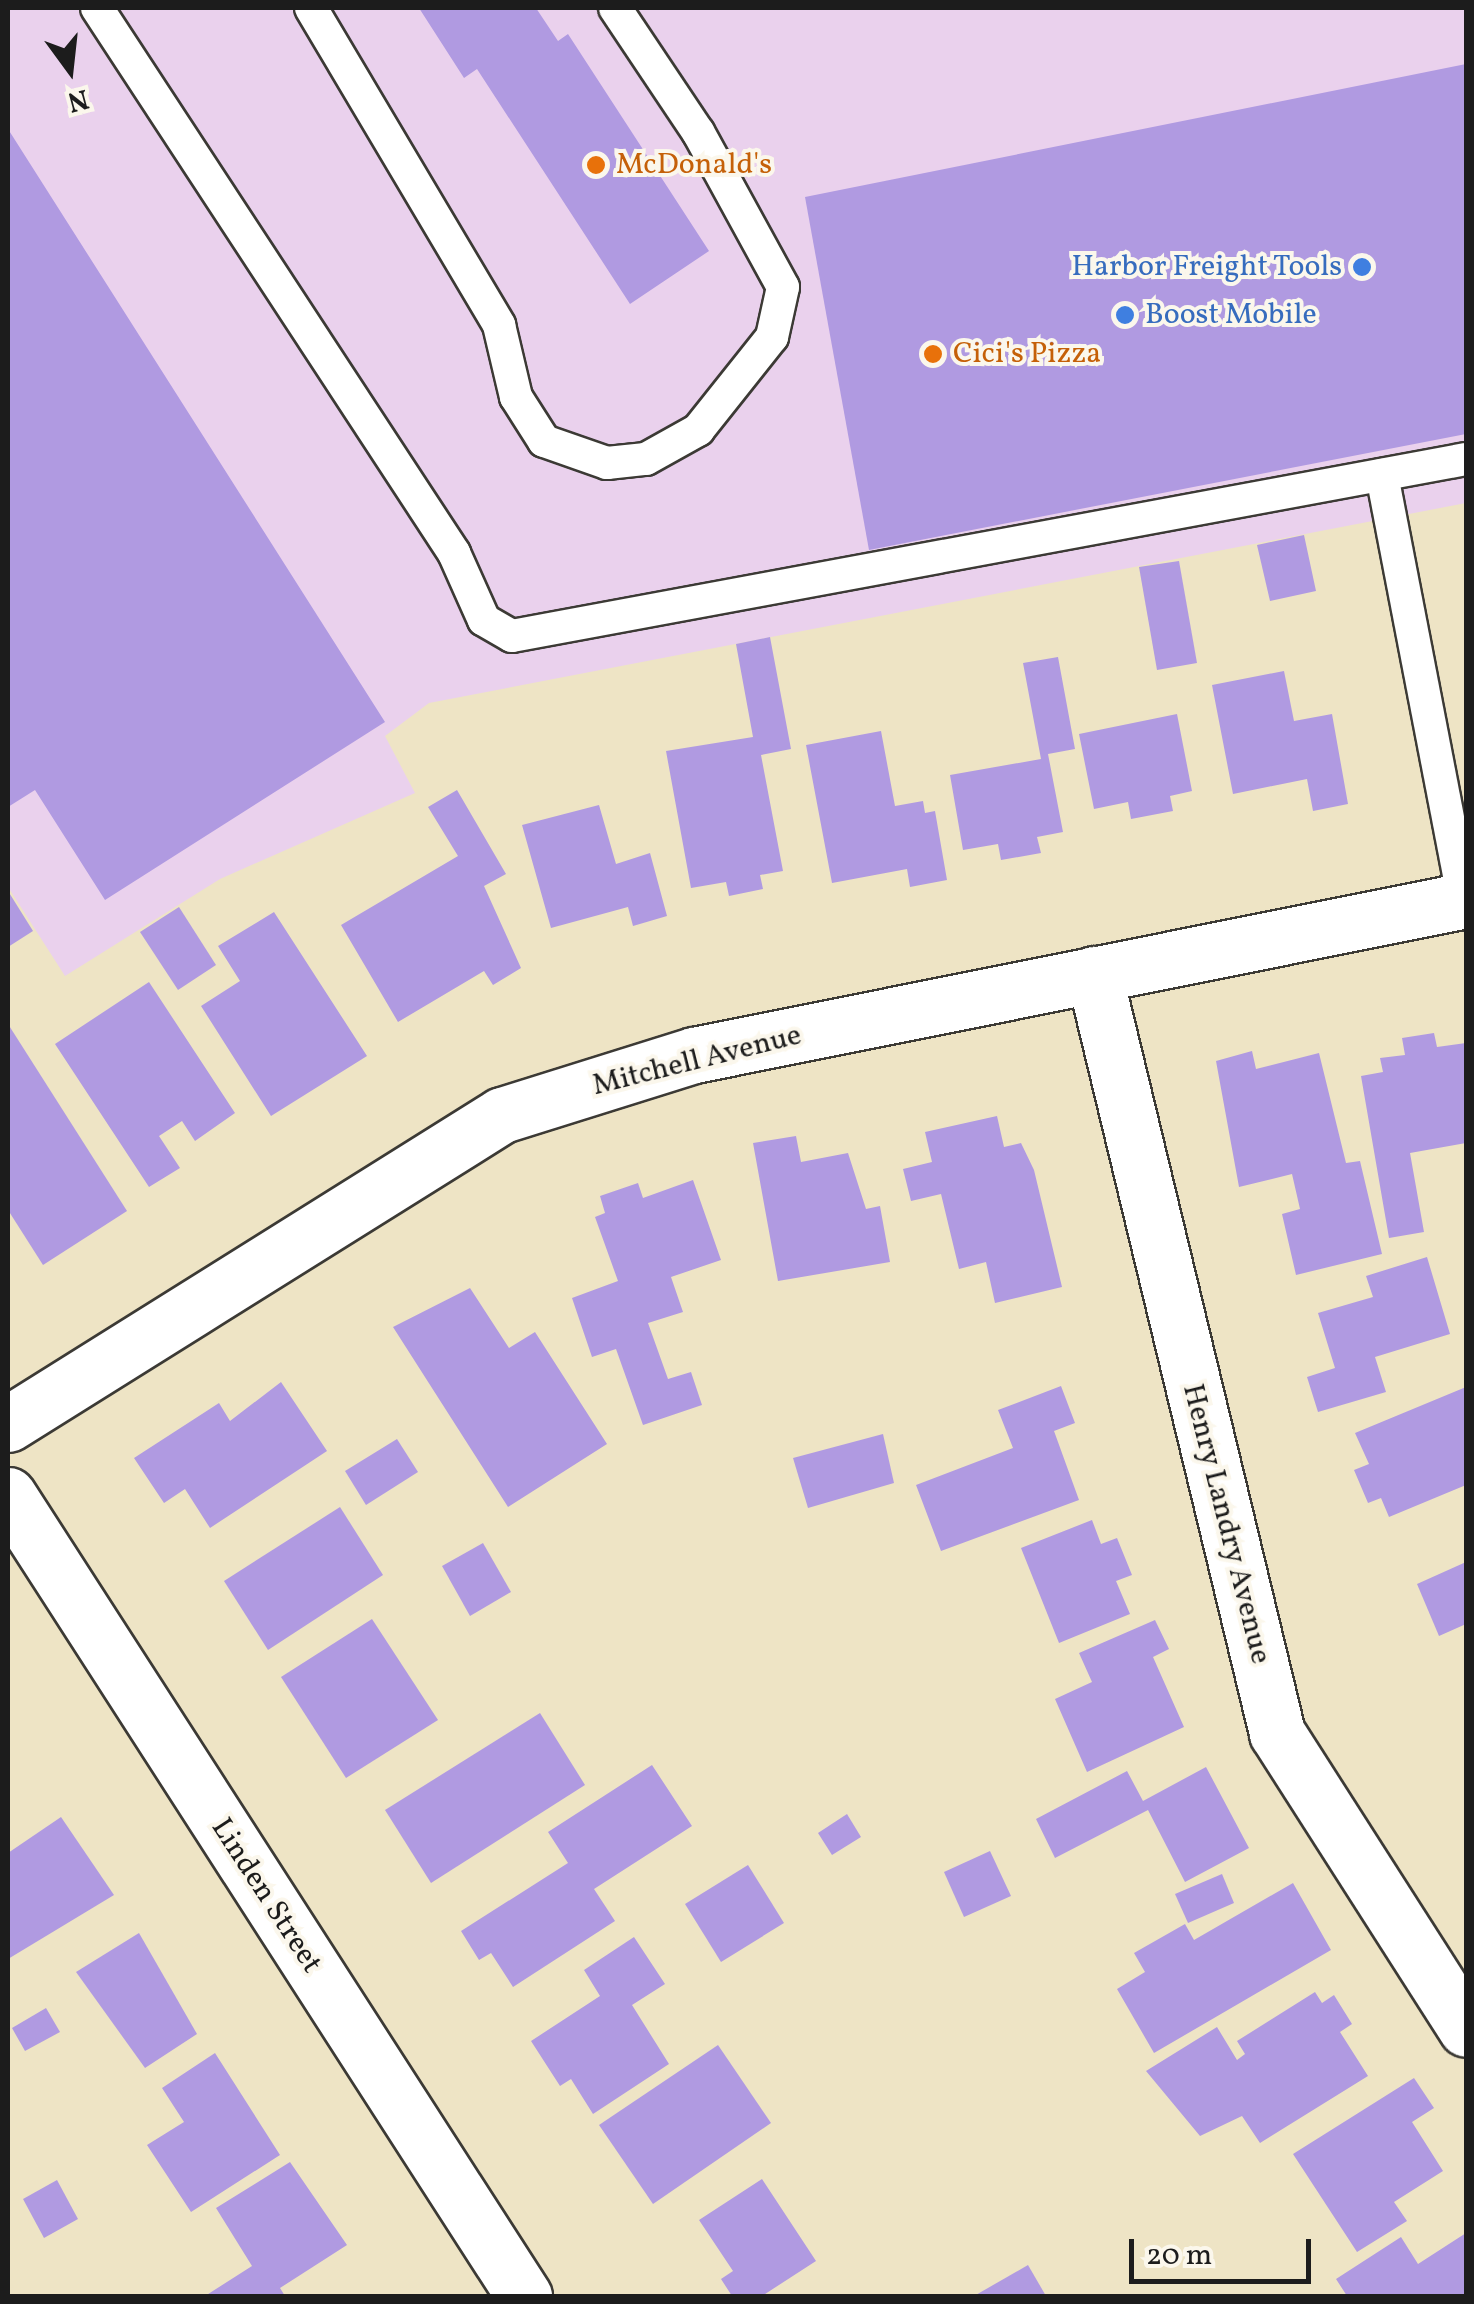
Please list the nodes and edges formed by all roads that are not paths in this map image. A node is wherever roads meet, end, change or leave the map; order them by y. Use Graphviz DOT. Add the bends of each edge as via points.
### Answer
graph roads {
  1 [pos="97,8"];
  2 [pos="311,8"];
  3 [pos="615,8"];
  4 [pos="1466,460"];
  5 [pos="1382,475"];
  6 [pos="1465,901"];
  7 [pos="1094,974"];
  8 [pos="8,1424"];
  9 [pos="8,1495"];
  10 [pos="1466,2029"];
  11 [pos="524,2296"];
  1 -- 5 [label="lane" via="454,553 484,620 512,636"];
  2 -- 3 [label="lane" via="499,324 516,397 544,441 608,463 646,459 698,430 772,337 783,287 698,132"];
  4 -- 5 [label="lane"];
  5 -- 6 [label="lane"];
  6 -- 7 [label="street, Mitchell Avenue"];
  7 -- 8 [label="street, Mitchell Avenue" via="694,1055 502,1115"];
  7 -- 10 [label="street, Henry Landry Avenue" via="1276,1733"];
  9 -- 11 [label="street, Linden Street"];
}
